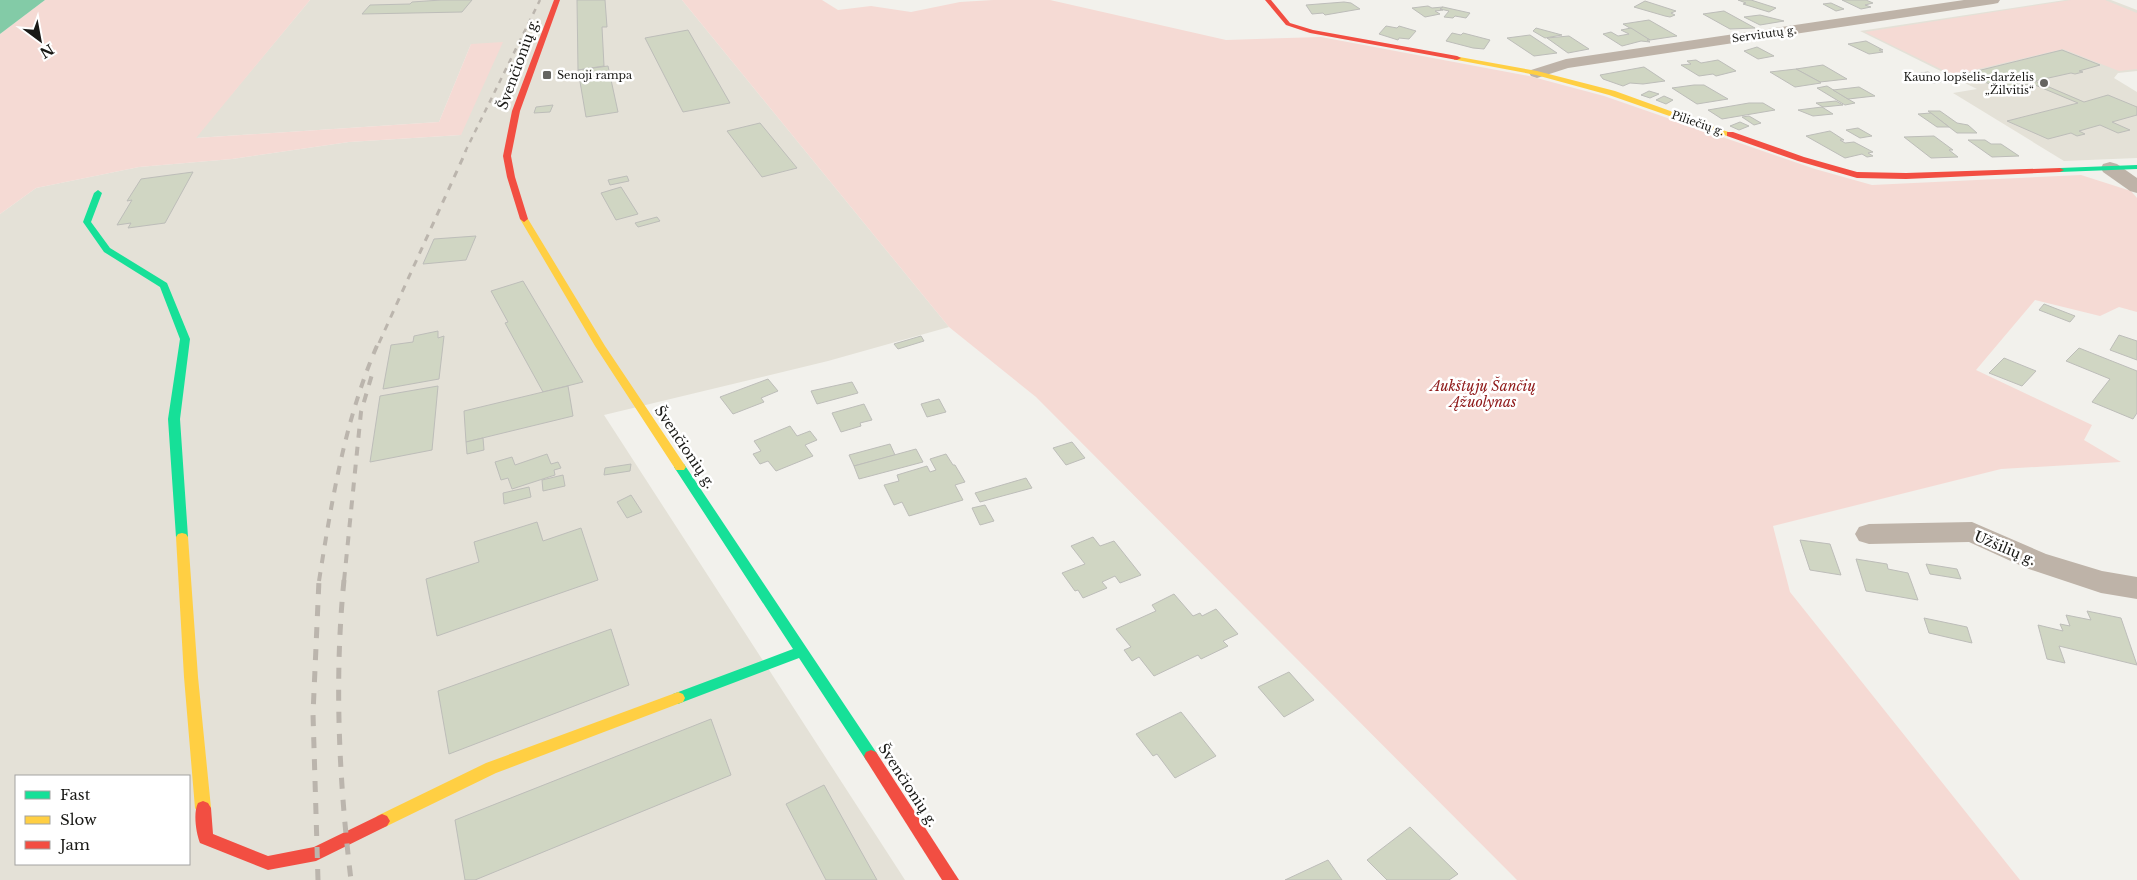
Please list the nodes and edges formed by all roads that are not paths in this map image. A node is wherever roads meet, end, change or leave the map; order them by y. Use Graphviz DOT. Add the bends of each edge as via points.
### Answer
graph roads {
  1 [pos="557,0"];
  2 [pos="1268,0"];
  3 [pos="1932,0"];
  4 [pos="1993,0"];
  5 [pos="1954,6"];
  6 [pos="1537,73"];
  7 [pos="2137,167"];
  8 [pos="2110,168"];
  9 [pos="2137,187"];
  10 [pos="98,193"];
  11 [pos="1869,534"];
  12 [pos="2137,588"];
  13 [pos="803,651"];
  14 [pos="951,880"];
  1 -- 13 [label="street, Švenčionių g." via="516,111 507,156 524,219 600,346"];
  2 -- 6 [label="street, Piliečių g." via="1288,24 1312,32"];
  3 -- 5 [label="street"];
  4 -- 5 [label="street, Servitutų g."];
  5 -- 6 [label="street, Servitutų g." via="1566,64"];
  6 -- 8 [label="street, Piliečių g." via="1612,93 1800,159 1857,175"];
  7 -- 8 [label="street, Piliečių g."];
  8 -- 9 [label="street"];
  10 -- 13 [label="street" via="87,222 106,250 164,285 185,339 174,419 191,677 206,838 268,863 316,854 491,768"];
  11 -- 12 [label="street, Užšilių g." via="1972,532 2036,561 2102,582"];
  13 -- 14 [label="street, Švenčionių g."];
}
